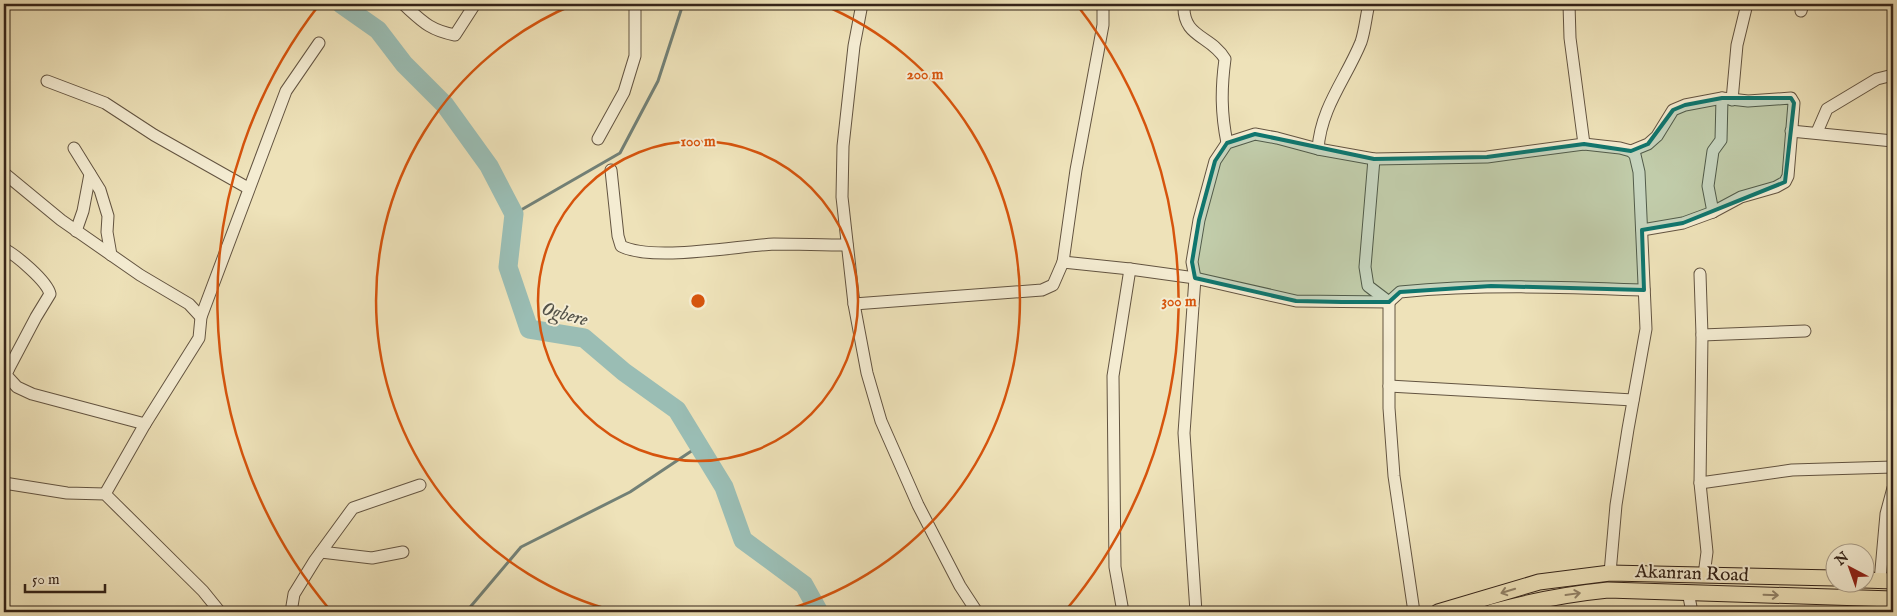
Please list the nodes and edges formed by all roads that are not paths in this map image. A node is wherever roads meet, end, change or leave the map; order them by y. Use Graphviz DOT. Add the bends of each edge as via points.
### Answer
graph roads {
  1 [pos="403,4"];
  2 [pos="475,4"];
  3 [pos="636,4"];
  4 [pos="862,4"];
  5 [pos="1103,4"];
  6 [pos="1184,4"];
  7 [pos="1369,4"];
  8 [pos="1569,4"];
  9 [pos="1748,4"];
  10 [pos="318,43"];
  11 [pos="1893,75"];
  12 [pos="47,81"];
  13 [pos="1727,99"];
  14 [pos="1791,131"];
  15 [pos="1817,132"];
  16 [pos="598,139"];
  17 [pos="1893,141"];
  18 [pos="1228,143"];
  19 [pos="1584,144"];
  20 [pos="74,148"];
  21 [pos="1318,149"];
  22 [pos="1631,152"];
  23 [pos="1374,159"];
  24 [pos="611,170"];
  25 [pos="4,173"];
  26 [pos="90,174"];
  27 [pos="248,188"];
  28 [pos="1713,212"];
  29 [pos="1642,230"];
  30 [pos="76,231"];
  31 [pos="847,245"];
  32 [pos="4,249"];
  33 [pos="111,255"];
  34 [pos="1063,262"];
  35 [pos="1130,269"];
  36 [pos="1700,274"];
  37 [pos="1195,278"];
  38 [pos="1644,290"];
  39 [pos="1390,302"];
  40 [pos="854,304"];
  41 [pos="201,317"];
  42 [pos="1805,331"];
  43 [pos="1702,335"];
  44 [pos="6,369"];
  45 [pos="1389,386"];
  46 [pos="1634,400"];
  47 [pos="145,424"];
  48 [pos="1893,467"];
  49 [pos="4,483"];
  50 [pos="1700,483"];
  51 [pos="420,485"];
  52 [pos="1893,488"];
  53 [pos="105,494"];
  54 [pos="321,552"];
  55 [pos="403,552"];
  56 [pos="1610,574"];
  57 [pos="1704,575"];
  58 [pos="1740,575"];
  59 [pos="1824,578"];
  60 [pos="1879,581"];
  61 [pos="1688,592"];
  62 [pos="1737,593"];
  63 [pos="1893,599"];
  64 [pos="220,612"];
  65 [pos="291,612"];
  66 [pos="977,612"];
  67 [pos="1123,612"];
  68 [pos="1196,612"];
  69 [pos="1414,612"];
  70 [pos="1438,612"];
  71 [pos="1492,612"];
  72 [pos="1692,612"];
  1 -- 2 [label="street" via="438,32 455,35"];
  3 -- 16 [label="street" via="635,56 624,92"];
  4 -- 31 [label="street" via="843,146 842,197"];
  5 -- 34 [label="street" via="1103,25"];
  6 -- 18 [label="street" via="1184,18 1189,26 1217,47 1225,58 1222,117"];
  7 -- 21 [label="street" via="1361,41 1327,108"];
  8 -- 19 [label="street" via="1570,38"];
  9 -- 13 [label="street"];
  10 -- 27 [label="street" via="286,91"];
  11 -- 15 [label="street" via="1878,78 1827,109"];
  12 -- 27 [label="street" via="105,103"];
  13 -- 14 [label="street" via="1791,98 1794,102"];
  13 -- 22 [label="street" via="1685,105 1673,110 1657,136"];
  13 -- 28 [label="street" via="1721,140 1713,151 1708,186"];
  14 -- 15 [label="street"];
  14 -- 28 [label="street" via="1785,182 1741,197"];
  15 -- 17 [label="street"];
  18 -- 21 [label="street" via="1255,134"];
  18 -- 37 [label="street" via="1215,161 1199,220 1192,262"];
  19 -- 22 [label="street"];
  19 -- 23 [label="street" via="1487,157"];
  20 -- 26 [label="street"];
  21 -- 23 [label="street"];
  22 -- 29 [label="street" via="1636,155 1639,172"];
  23 -- 39 [label="street" via="1365,267 1368,286"];
  24 -- 31 [label="street" via="618,236 621,246 628,250 658,254 774,244"];
  25 -- 30 [label="street"];
  26 -- 30 [label="street"];
  26 -- 33 [label="street" via="100,190 108,216"];
  27 -- 41 [label="street"];
  28 -- 29 [label="street" via="1683,223"];
  29 -- 38 [label="street"];
  30 -- 33 [label="street"];
  31 -- 40 [label="street"];
  32 -- 44 [label="street" via="40,278 50,294"];
  33 -- 41 [label="street" via="189,304"];
  34 -- 35 [label="street"];
  34 -- 40 [label="street" via="1053,285 1042,290"];
  35 -- 37 [label="street"];
  35 -- 67 [label="street" via="1113,376 1115,567"];
  36 -- 43 [label="street"];
  37 -- 39 [label="street" via="1296,301"];
  37 -- 68 [label="street" via="1184,433"];
  38 -- 39 [label="street" via="1491,286 1400,292"];
  38 -- 46 [label="street" via="1646,329"];
  39 -- 45 [label="street"];
  40 -- 66 [label="street" via="866,373 881,421 918,505"];
  41 -- 47 [label="street" via="199,338"];
  42 -- 43 [label="street"];
  43 -- 50 [label="street"];
  44 -- 47 [label="street" via="6,375 17,387 32,394"];
  45 -- 46 [label="street"];
  45 -- 69 [label="street" via="1394,476"];
  46 -- 56 [label="street" via="1616,504"];
  47 -- 53 [label="street"];
  48 -- 50 [label="street" via="1792,470"];
  49 -- 53 [label="street" via="67,493"];
  50 -- 57 [label="street" via="1707,552"];
  51 -- 54 [label="street" via="353,508"];
  52 -- 60 [label="street" via="1886,514"];
  53 -- 64 [label="street"];
  54 -- 55 [label="street" via="372,558"];
  54 -- 65 [label="street" via="294,594"];
  56 -- 57 [label="main road, Akanran Road"];
  56 -- 70 [label="main road, Akanran Road, one-way" via="1539,582"];
  57 -- 58 [label="main road, Akanran Road"];
  58 -- 59 [label="main road, Akanran Road"];
  58 -- 62 [label="main road"];
  61 -- 62 [label="main road, Akanran Road"];
  71 -- 61 [label="main road, Akanran Road, one-way" via="1573,593 1608,590"];
  61 -- 72 [label="street"];
  62 -- 63 [label="main road, Akanran Road, one-way"];
}
